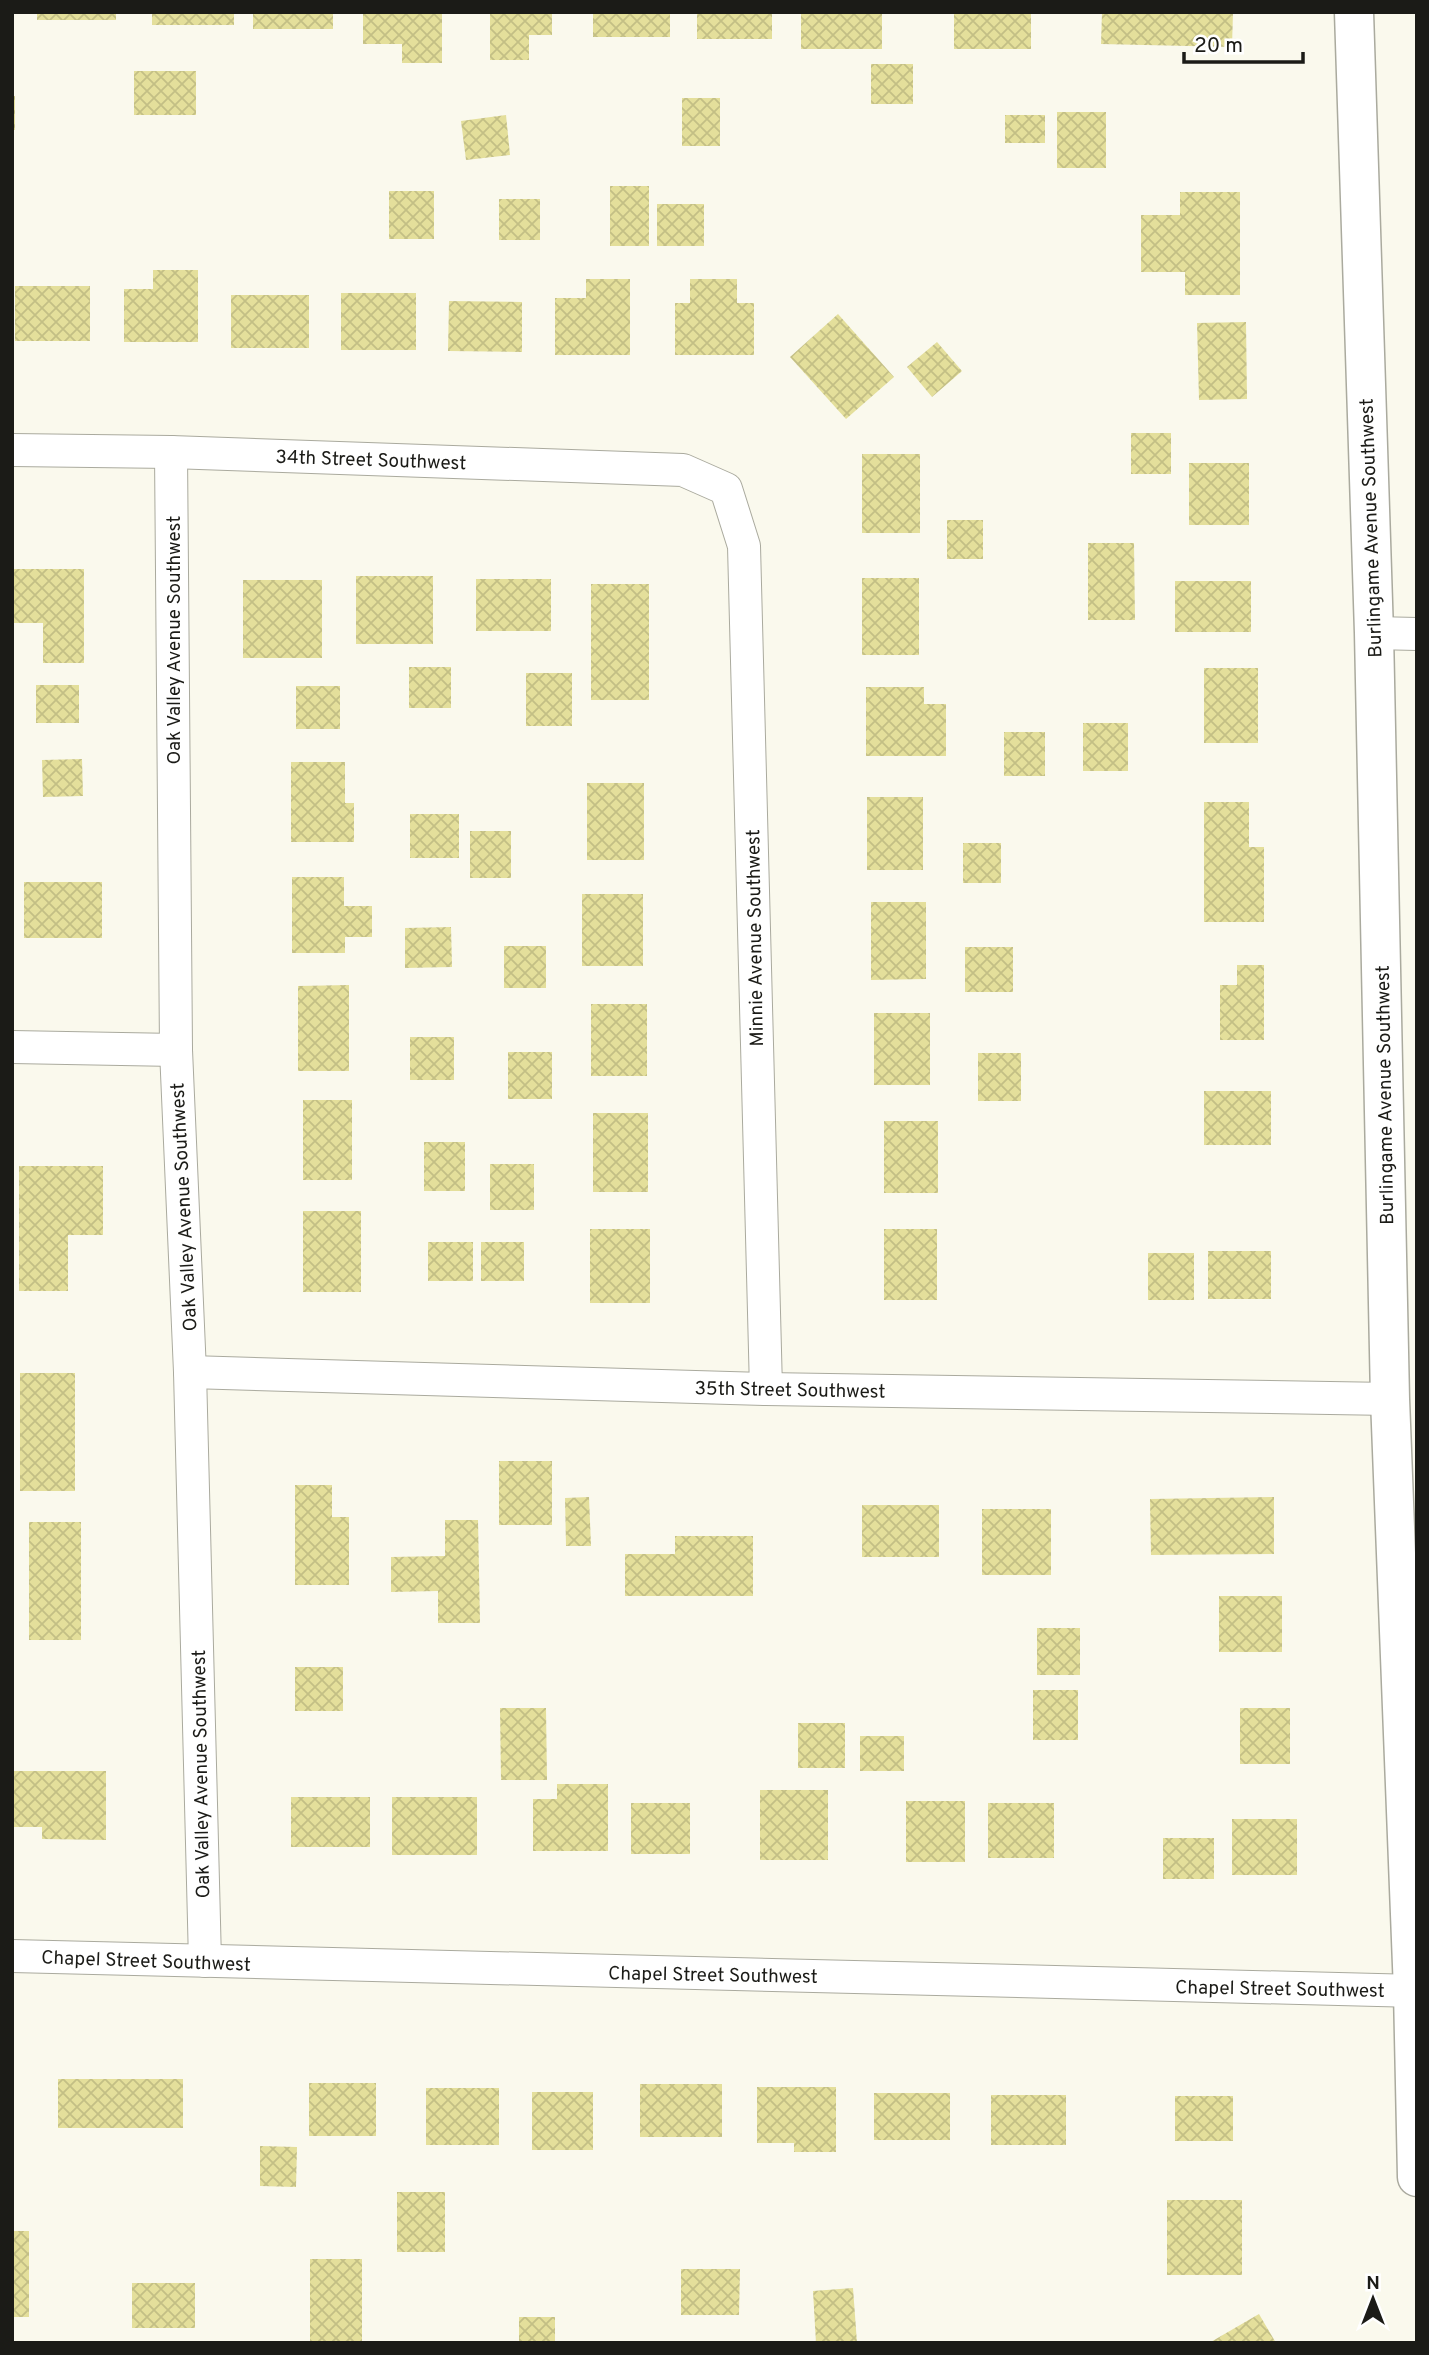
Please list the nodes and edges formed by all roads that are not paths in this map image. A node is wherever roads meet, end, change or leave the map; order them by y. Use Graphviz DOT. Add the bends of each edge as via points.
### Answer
graph roads {
  1 [pos="1354,12"];
  2 [pos="12,450"];
  3 [pos="171,452"];
  4 [pos="726,489"];
  5 [pos="1374,633"];
  6 [pos="1417,634"];
  7 [pos="12,1047"];
  8 [pos="176,1050"];
  9 [pos="191,1372"];
  10 [pos="766,1389"];
  11 [pos="1390,1399"];
  12 [pos="12,1956"];
  13 [pos="205,1961"];
  14 [pos="1415,1991"];
  15 [pos="1417,2177"];
  1 -- 5 [label="street, Burlingame Avenue Southwest"];
  2 -- 3 [label="street, 34th Street Southwest"];
  3 -- 4 [label="street, 34th Street Southwest" via="683,470"];
  3 -- 8 [label="street, Oak Valley Avenue Southwest"];
  4 -- 10 [label="street, Minnie Avenue Southwest" via="744,546"];
  5 -- 6 [label="street"];
  5 -- 11 [label="street, Burlingame Avenue Southwest"];
  7 -- 8 [label="street"];
  8 -- 9 [label="street, Oak Valley Avenue Southwest"];
  9 -- 10 [label="street, 35th Street Southwest"];
  9 -- 13 [label="street, Oak Valley Avenue Southwest"];
  10 -- 11 [label="street, 35th Street Southwest"];
  11 -- 14 [label="street, Burlingame Avenue Southwest"];
  12 -- 13 [label="street, Chapel Street Southwest"];
  13 -- 14 [label="street, Chapel Street Southwest"];
  14 -- 15 [label="street, Burlingame Avenue Southwest"];
}
